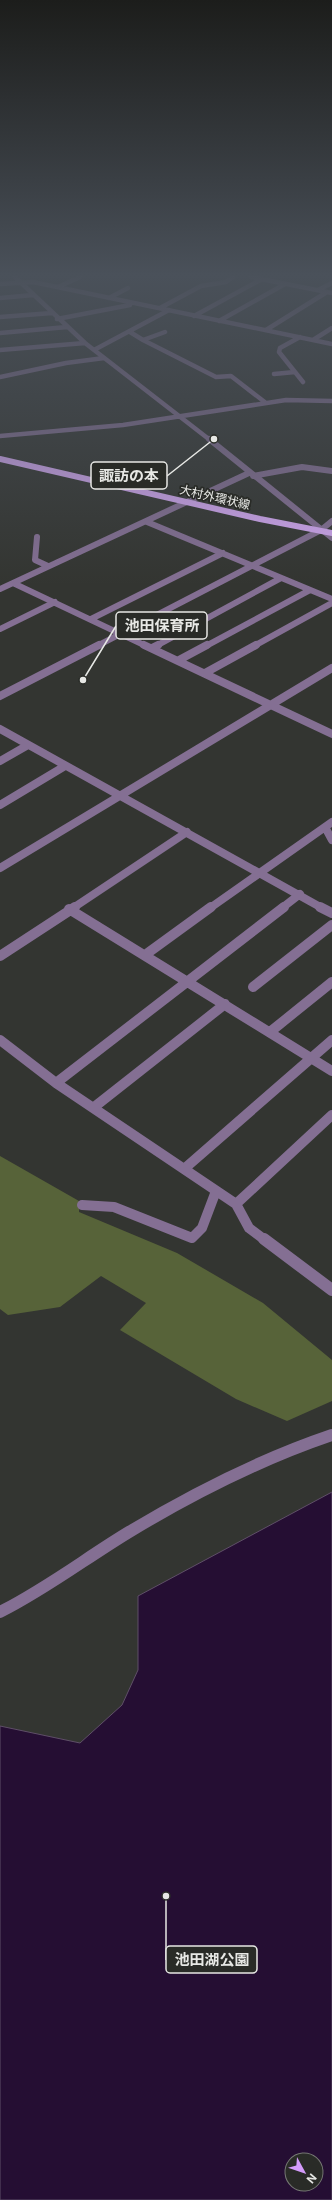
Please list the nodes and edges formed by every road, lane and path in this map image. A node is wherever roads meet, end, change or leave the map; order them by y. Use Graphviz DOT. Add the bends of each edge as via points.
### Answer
graph roads {
  1 [pos="133,380"];
  2 [pos="236,380"];
  3 [pos="332,400"];
  4 [pos="266,403"];
  5 [pos="179,415"];
  6 [pos="0,436"];
  7 [pos="0,459"];
  8 [pos="332,471"];
  9 [pos="251,474"];
  10 [pos="188,502"];
  11 [pos="332,521"];
  12 [pos="147,522"];
  13 [pos="321,530"];
  14 [pos="332,532"];
  15 [pos="37,536"];
  16 [pos="332,538"];
  17 [pos="223,553"];
  18 [pos="48,566"];
  19 [pos="252,566"];
  20 [pos="281,578"];
  21 [pos="13,583"];
  22 [pos="0,589"];
  23 [pos="310,590"];
  24 [pos="332,599"];
  25 [pos="55,602"];
  26 [pos="332,603"];
  27 [pos="91,619"];
  28 [pos="0,629"];
  29 [pos="121,634"];
  30 [pos="152,648"];
  31 [pos="179,660"];
  32 [pos="332,668"];
  33 [pos="205,673"];
  34 [pos="0,696"];
  35 [pos="272,706"];
  36 [pos="0,730"];
  37 [pos="332,734"];
  38 [pos="28,745"];
  39 [pos="0,761"];
  40 [pos="65,766"];
  41 [pos="118,796"];
  42 [pos="0,805"];
  43 [pos="329,825"];
  44 [pos="187,832"];
  45 [pos="332,840"];
  46 [pos="0,868"];
  47 [pos="258,872"];
  48 [pos="300,894"];
  49 [pos="69,909"];
  50 [pos="332,913"];
  51 [pos="332,925"];
  52 [pos="145,955"];
  53 [pos="0,956"];
  54 [pos="186,981"];
  55 [pos="332,982"];
  56 [pos="252,987"];
  57 [pos="225,1004"];
  58 [pos="270,1032"];
  59 [pos="0,1040"];
  60 [pos="332,1040"];
  61 [pos="311,1058"];
  62 [pos="332,1071"];
  63 [pos="56,1083"];
  64 [pos="93,1108"];
  65 [pos="332,1115"];
  66 [pos="184,1169"];
  67 [pos="216,1191"];
  68 [pos="236,1204"];
  69 [pos="82,1205"];
  70 [pos="332,1290"];
  71 [pos="332,1435"];
  72 [pos="0,1612"];
  1 -- 5 [label="street"];
  2 -- 4 [label="street"];
  3 -- 4 [label="street" via="303,399"];
  4 -- 5 [label="street"];
  5 -- 6 [label="street" via="123,425"];
  5 -- 9 [label="street"];
  7 -- 10 [label="main road, 大村外環状線"];
  8 -- 9 [label="street" via="302,467"];
  9 -- 10 [label="street"];
  9 -- 13 [label="street"];
  10 -- 12 [label="street"];
  10 -- 13 [label="main road, 大村外環状線"];
  11 -- 13 [label="street"];
  12 -- 17 [label="street"];
  12 -- 18 [label="street"];
  13 -- 14 [label="main road, 大村外環状線"];
  13 -- 16 [label="street"];
  13 -- 19 [label="street"];
  15 -- 18 [label="street" via="35,560"];
  17 -- 19 [label="street"];
  17 -- 27 [label="street"];
  18 -- 21 [label="street"];
  19 -- 20 [label="street"];
  19 -- 29 [label="street"];
  20 -- 23 [label="street"];
  20 -- 30 [label="street"];
  21 -- 22 [label="street"];
  21 -- 25 [label="street"];
  23 -- 24 [label="street"];
  23 -- 31 [label="street"];
  25 -- 27 [label="street"];
  25 -- 28 [label="street"];
  26 -- 33 [label="street"];
  27 -- 29 [label="street"];
  29 -- 30 [label="street"];
  29 -- 34 [label="street"];
  30 -- 31 [label="street"];
  31 -- 33 [label="street"];
  32 -- 35 [label="street"];
  33 -- 35 [label="street"];
  35 -- 37 [label="street"];
  35 -- 41 [label="street"];
  36 -- 38 [label="street"];
  38 -- 39 [label="street"];
  38 -- 40 [label="street"];
  40 -- 41 [label="street"];
  40 -- 42 [label="street"];
  41 -- 44 [label="street"];
  41 -- 46 [label="street"];
  43 -- 45 [label="street"];
  43 -- 47 [label="street"];
  44 -- 47 [label="street"];
  44 -- 49 [label="street"];
  47 -- 48 [label="street"];
  47 -- 52 [label="street"];
  48 -- 50 [label="street"];
  48 -- 54 [label="street"];
  49 -- 52 [label="street"];
  49 -- 53 [label="street"];
  51 -- 56 [label="street"];
  52 -- 54 [label="street"];
  54 -- 57 [label="street"];
  54 -- 63 [label="street"];
  55 -- 58 [label="street"];
  57 -- 58 [label="street"];
  57 -- 64 [label="street"];
  58 -- 61 [label="street"];
  59 -- 63 [label="street"];
  60 -- 61 [label="street"];
  61 -- 62 [label="street"];
  61 -- 66 [label="street"];
  63 -- 64 [label="street"];
  64 -- 66 [label="street"];
  65 -- 68 [label="street"];
  66 -- 67 [label="street"];
  67 -- 68 [label="street"];
  67 -- 69 [label="street" via="202,1228 192,1238 114,1207"];
  68 -- 70 [label="street" via="249,1228"];
  71 -- 72 [label="street" via="306,1443 226,1477 129,1532 23,1601"];
}
